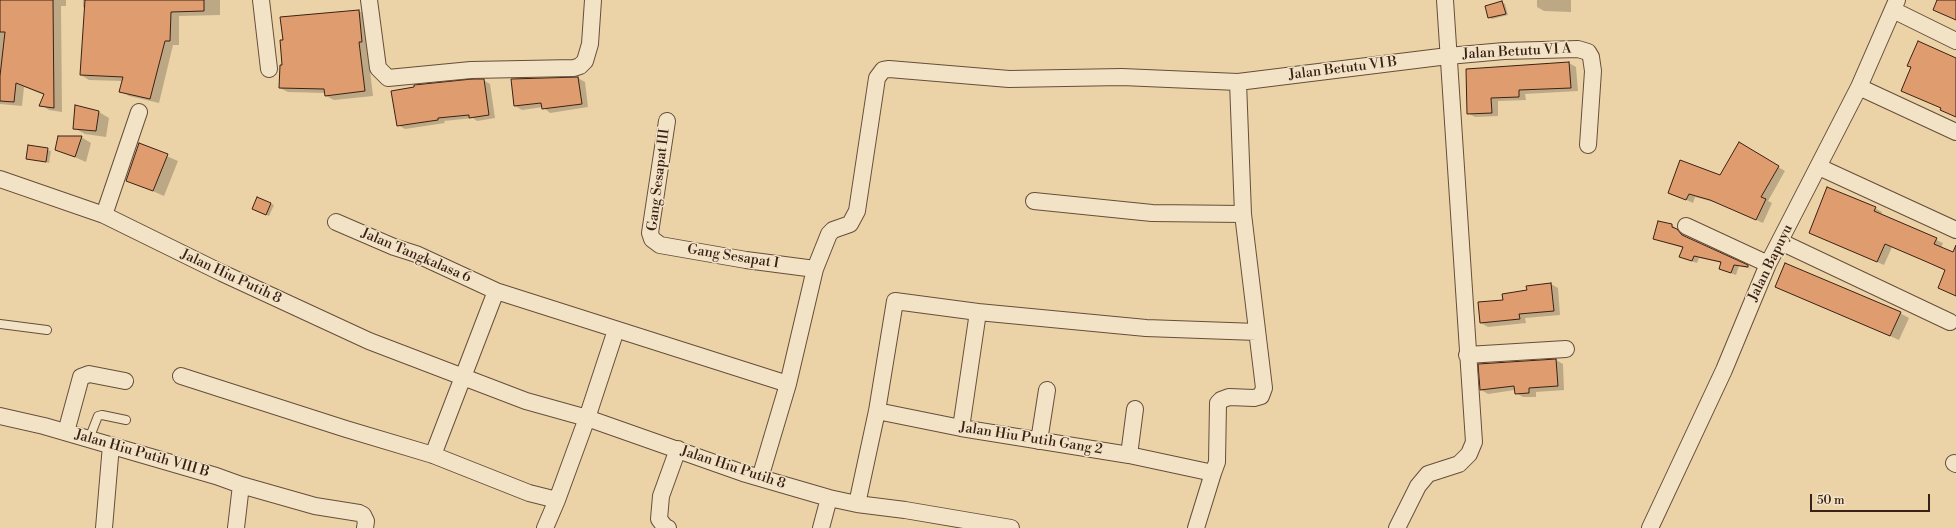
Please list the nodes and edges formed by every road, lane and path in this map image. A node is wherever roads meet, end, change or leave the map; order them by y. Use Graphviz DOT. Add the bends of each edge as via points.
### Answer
graph roads {
  1 [pos="261,0"];
  2 [pos="369,0"];
  3 [pos="593,0"];
  4 [pos="1445,0"];
  5 [pos="1895,5"];
  6 [pos="1956,41"];
  7 [pos="1448,56"];
  8 [pos="269,69"];
  9 [pos="1238,82"];
  10 [pos="1859,87"];
  11 [pos="139,112"];
  12 [pos="666,121"];
  13 [pos="1956,132"];
  14 [pos="1588,145"];
  15 [pos="1819,167"];
  16 [pos="0,179"];
  17 [pos="1034,201"];
  18 [pos="1243,214"];
  19 [pos="104,215"];
  20 [pos="336,222"];
  21 [pos="1686,226"];
  22 [pos="1956,230"];
  23 [pos="652,239"];
  24 [pos="1781,242"];
  25 [pos="1768,264"];
  26 [pos="815,269"];
  27 [pos="496,291"];
  28 [pos="978,312"];
  29 [pos="1950,322"];
  30 [pos="0,324"];
  31 [pos="47,330"];
  32 [pos="616,330"];
  33 [pos="1257,332"];
  34 [pos="1566,349"];
  35 [pos="1467,355"];
  36 [pos="181,376"];
  37 [pos="462,378"];
  38 [pos="125,381"];
  39 [pos="788,384"];
  40 [pos="1047,390"];
  41 [pos="1135,409"];
  42 [pos="877,411"];
  43 [pos="0,416"];
  44 [pos="587,418"];
  45 [pos="126,420"];
  46 [pos="961,428"];
  47 [pos="66,432"];
  48 [pos="89,439"];
  49 [pos="1039,441"];
  50 [pos="111,445"];
  51 [pos="678,449"];
  52 [pos="433,455"];
  53 [pos="1129,455"];
  54 [pos="1213,473"];
  55 [pos="760,478"];
  56 [pos="241,485"];
  57 [pos="829,498"];
  58 [pos="557,500"];
  59 [pos="857,504"];
  60 [pos="104,528"];
  61 [pos="236,528"];
  62 [pos="364,528"];
  63 [pos="545,528"];
  64 [pos="668,528"];
  65 [pos="821,528"];
  66 [pos="1011,528"];
  67 [pos="1196,528"];
  68 [pos="1397,528"];
  69 [pos="1650,528"];
  1 -- 8 [label="street"];
  2 -- 3 [label="street" via="378,68 388,78 471,70 580,66 585,61 590,44"];
  4 -- 7 [label="street"];
  5 -- 6 [label="street"];
  5 -- 10 [label="street, Jalan Bapuyu"];
  7 -- 9 [label="street, Jalan Betutu VI B"];
  7 -- 14 [label="street, Jalan Betutu VI A" via="1504,51 1578,49 1588,52 1593,71"];
  7 -- 35 [label="street"];
  9 -- 18 [label="street"];
  9 -- 26 [label="street, Jalan Betutu VI B" via="1122,77 1009,79 883,70 877,78 857,211 850,224 829,234"];
  10 -- 13 [label="street"];
  10 -- 15 [label="street, Jalan Bapuyu"];
  11 -- 19 [label="street"];
  12 -- 23 [label="street, Gang Sesapat III" via="650,233"];
  15 -- 22 [label="street"];
  15 -- 24 [label="street, Jalan Bapuyu"];
  16 -- 19 [label="street, Jalan Hiu Putih 8"];
  17 -- 18 [label="street" via="1152,213"];
  18 -- 33 [label="street"];
  19 -- 37 [label="street, Jalan Hiu Putih 8" via="369,341"];
  20 -- 27 [label="street, Jalan Tangkalasa 6" via="416,254"];
  21 -- 25 [label="street"];
  23 -- 26 [label="street, Gang Sesapat I" via="660,246"];
  24 -- 25 [label="street, Jalan Bapuyu"];
  24 -- 29 [label="street"];
  25 -- 69 [label="street, Jalan Bapuyu" via="1724,370"];
  26 -- 39 [label="street"];
  27 -- 32 [label="street, Jalan Tangkalasa 6"];
  27 -- 37 [label="street"];
  28 -- 33 [label="street" via="1146,328"];
  28 -- 42 [label="street" via="894,301"];
  28 -- 46 [label="street"];
  30 -- 31 [label="lane"];
  32 -- 39 [label="street, Jalan Tangkalasa 6"];
  32 -- 44 [label="street"];
  33 -- 54 [label="street" via="1264,388 1261,396 1229,397 1218,403 1217,462"];
  34 -- 35 [label="street"];
  35 -- 68 [label="street" via="1474,442 1469,454 1459,464 1428,474 1418,486"];
  36 -- 52 [label="street"];
  37 -- 44 [label="street, Jalan Hiu Putih 8" via="526,401"];
  37 -- 52 [label="street"];
  38 -- 47 [label="street" via="89,374 82,377"];
  39 -- 55 [label="street"];
  40 -- 49 [label="street"];
  41 -- 53 [label="street"];
  42 -- 46 [label="street, Jalan Hiu Putih Gang 2"];
  42 -- 59 [label="street"];
  43 -- 47 [label="street, Jalan Hiu Putih VIII B"];
  44 -- 51 [label="street, Jalan Hiu Putih 8"];
  44 -- 58 [label="street"];
  45 -- 48 [label="lane" via="98,416"];
  46 -- 49 [label="street, Jalan Hiu Putih Gang 2"];
  47 -- 48 [label="street, Jalan Hiu Putih VIII B"];
  48 -- 50 [label="street, Jalan Hiu Putih VIII B"];
  49 -- 53 [label="street, Jalan Hiu Putih Gang 2"];
  50 -- 56 [label="street, Jalan Hiu Putih VIII B"];
  50 -- 60 [label="street"];
  51 -- 55 [label="street, Jalan Hiu Putih 8"];
  51 -- 64 [label="street" via="661,496 660,519"];
  52 -- 58 [label="street" via="529,493"];
  53 -- 54 [label="street, Jalan Hiu Putih Gang 2"];
  54 -- 67 [label="street"];
  55 -- 57 [label="street, Jalan Hiu Putih 8"];
  56 -- 61 [label="street"];
  56 -- 62 [label="street, Jalan Hiu Putih VIII B" via="302,503 359,513 366,521"];
  57 -- 59 [label="street, Jalan Hiu Putih 8"];
  57 -- 65 [label="street"];
  58 -- 63 [label="street"];
  59 -- 66 [label="street, Jalan Hiu Putih 8"];
}
